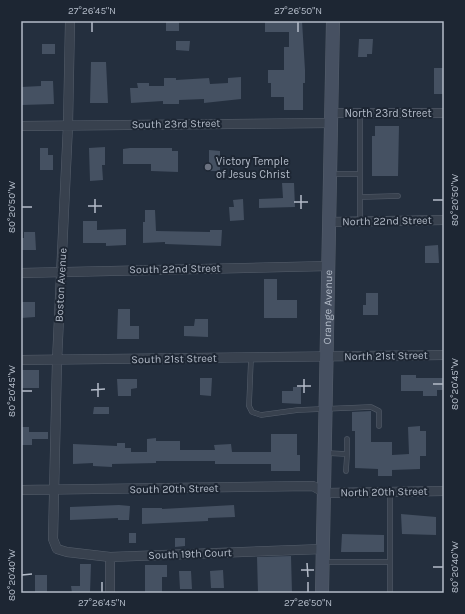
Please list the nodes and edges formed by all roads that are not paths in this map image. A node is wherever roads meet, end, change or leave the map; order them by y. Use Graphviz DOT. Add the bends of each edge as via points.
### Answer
graph roads {
  1 [pos="70,21"];
  2 [pos="333,21"];
  3 [pos="360,113"];
  4 [pos="444,113"];
  5 [pos="331,118"];
  6 [pos="68,125"];
  7 [pos="21,126"];
  8 [pos="330,174"];
  9 [pos="360,174"];
  10 [pos="398,196"];
  11 [pos="360,197"];
  12 [pos="444,220"];
  13 [pos="360,221"];
  14 [pos="330,222"];
  15 [pos="329,266"];
  16 [pos="61,272"];
  17 [pos="21,273"];
  18 [pos="444,355"];
  19 [pos="328,357"];
  20 [pos="251,358"];
  21 [pos="21,360"];
  22 [pos="57,361"];
  23 [pos="326,408"];
  24 [pos="379,426"];
  25 [pos="347,440"];
  26 [pos="326,454"];
  27 [pos="347,454"];
  28 [pos="346,471"];
  29 [pos="21,490"];
  30 [pos="55,491"];
  31 [pos="444,491"];
  32 [pos="390,492"];
  33 [pos="325,493"];
  34 [pos="57,549"];
  35 [pos="323,556"];
  36 [pos="110,557"];
  37 [pos="390,562"];
  38 [pos="110,593"];
  39 [pos="322,593"];
  40 [pos="390,593"];
  1 -- 6 [label="street, Boston Avenue"];
  2 -- 5 [label="main road, Orange Avenue"];
  3 -- 4 [label="street, North 23rd Street"];
  3 -- 5 [label="street, North 23rd Street"];
  3 -- 9 [label="lane"];
  5 -- 6 [label="street, South 23rd Street"];
  5 -- 8 [label="main road, Orange Avenue"];
  6 -- 7 [label="street, South 23rd Street"];
  6 -- 16 [label="street, Boston Avenue"];
  8 -- 9 [label="lane"];
  8 -- 14 [label="main road, Orange Avenue"];
  9 -- 11 [label="lane"];
  10 -- 11 [label="lane"];
  11 -- 13 [label="lane"];
  12 -- 13 [label="street, North 22nd Street"];
  13 -- 14 [label="street, North 22nd Street"];
  14 -- 15 [label="main road, Orange Avenue"];
  15 -- 16 [label="street, South 22nd Street"];
  15 -- 19 [label="main road, Orange Avenue"];
  16 -- 17 [label="street, South 22nd Street"];
  16 -- 22 [label="street, Boston Avenue"];
  18 -- 19 [label="street, North 21st Street"];
  19 -- 20 [label="street, South 21st Street"];
  19 -- 23 [label="main road, Orange Avenue"];
  20 -- 22 [label="street, South 21st Street"];
  20 -- 23 [label="lane" via="249,406 252,412 261,415"];
  21 -- 22 [label="street, South 21st Street"];
  22 -- 30 [label="street, Boston Avenue"];
  23 -- 24 [label="lane" via="371,406 379,411"];
  23 -- 26 [label="main road, Orange Avenue"];
  25 -- 27 [label="lane"];
  26 -- 27 [label="lane"];
  26 -- 33 [label="main road, Orange Avenue"];
  27 -- 28 [label="lane"];
  29 -- 30 [label="street, South 20th Street"];
  30 -- 33 [label="street, South 20th Street" via="313,486"];
  30 -- 34 [label="street, Boston Avenue" via="53,539"];
  31 -- 32 [label="street, North 20th Street"];
  32 -- 33 [label="street, North 20th Street"];
  32 -- 37 [label="lane"];
  33 -- 35 [label="main road, Orange Avenue"];
  34 -- 36 [label="street, South 19th Court"];
  35 -- 36 [label="street, South 19th Court"];
  35 -- 37 [label="lane"];
  35 -- 39 [label="main road, Orange Avenue"];
  36 -- 38 [label="street"];
  37 -- 40 [label="lane"];
}
